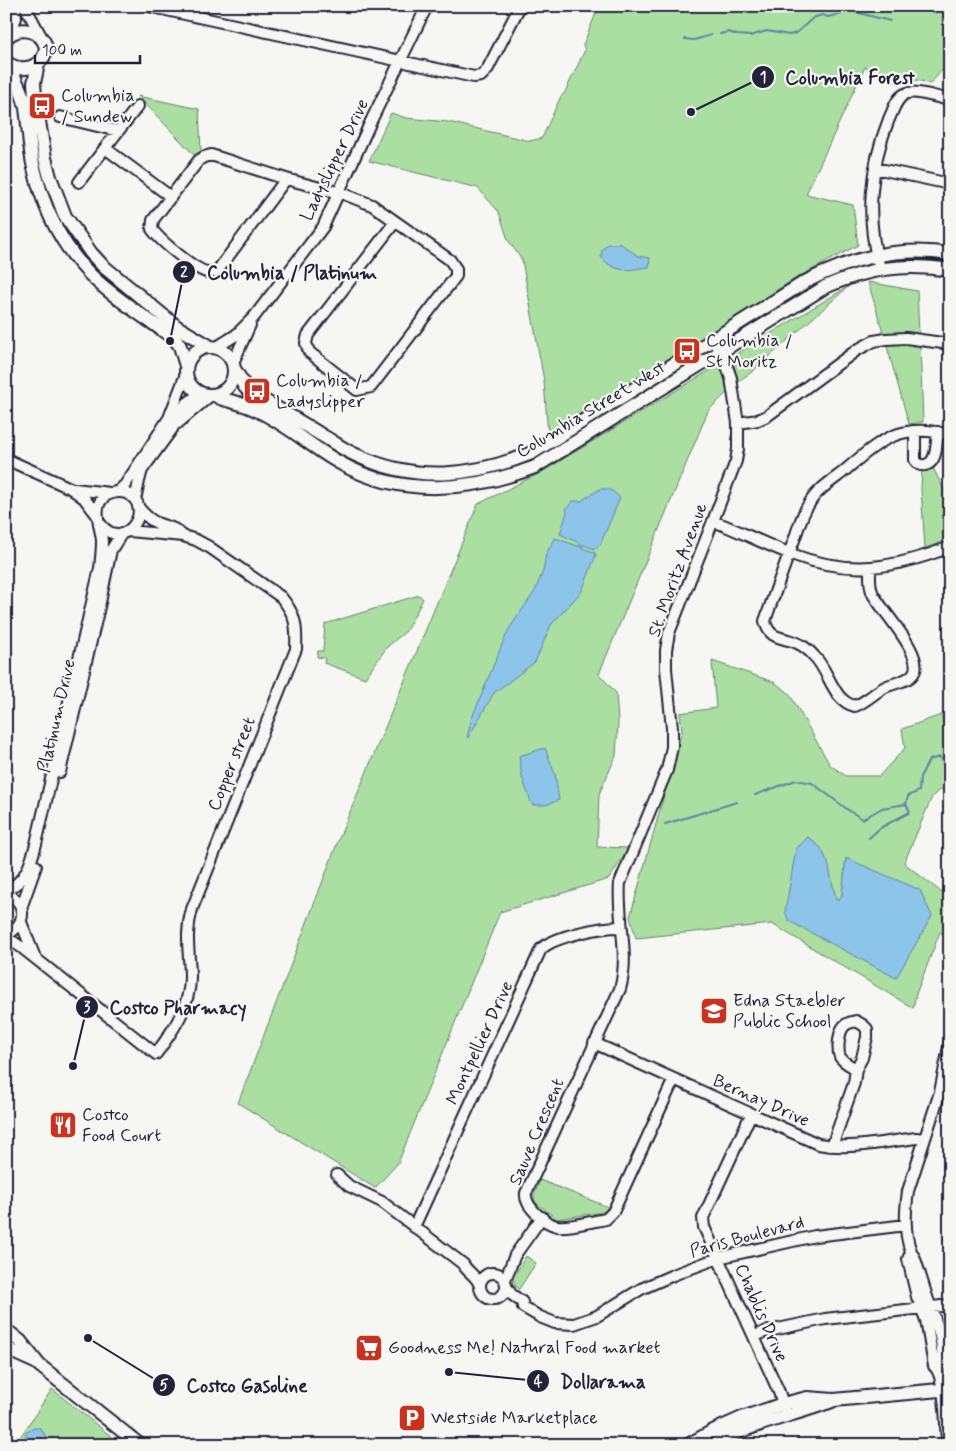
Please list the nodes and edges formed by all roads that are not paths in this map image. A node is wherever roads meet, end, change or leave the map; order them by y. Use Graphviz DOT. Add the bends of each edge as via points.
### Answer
graph roads {
  1 [pos="15,6"];
  2 [pos="25,6"];
  3 [pos="148,6"];
  4 [pos="427,6"];
  5 [pos="520,6"];
  6 [pos="40,36"];
  7 [pos="8,37"];
  8 [pos="401,61"];
  9 [pos="6,62"];
  10 [pos="38,64"];
  11 [pos="950,100"];
  12 [pos="138,106"];
  13 [pos="60,117"];
  14 [pos="118,131"];
  15 [pos="105,148"];
  16 [pos="875,168"];
  17 [pos="286,179"];
  18 [pos="79,182"];
  19 [pos="950,184"];
  20 [pos="339,192"];
  21 [pos="171,197"];
  22 [pos="396,222"];
  23 [pos="876,254"];
  24 [pos="950,254"];
  25 [pos="880,268"];
  26 [pos="950,270"];
  27 [pos="254,317"];
  28 [pos="714,340"];
  29 [pos="950,344"];
  30 [pos="213,347"];
  31 [pos="721,352"];
  32 [pos="234,367"];
  33 [pos="186,370"];
  34 [pos="209,394"];
  35 [pos="738,423"];
  36 [pos="915,431"];
  37 [pos="938,432"];
  38 [pos="950,435"];
  39 [pos="6,459"];
  40 [pos="70,488"];
  41 [pos="114,492"];
  42 [pos="137,504"];
  43 [pos="98,518"];
  44 [pos="713,521"];
  45 [pos="125,532"];
  46 [pos="183,536"];
  47 [pos="950,547"];
  48 [pos="789,553"];
  49 [pos="870,568"];
  50 [pos="6,892"];
  51 [pos="22,908"];
  52 [pos="21,922"];
  53 [pos="620,927"];
  54 [pos="6,936"];
  55 [pos="35,959"];
  56 [pos="950,1042"];
  57 [pos="594,1043"];
  58 [pos="856,1069"];
  59 [pos="674,1079"];
  60 [pos="751,1114"];
  61 [pos="924,1139"];
  62 [pos="832,1146"];
  63 [pos="337,1175"];
  64 [pos="542,1217"];
  65 [pos="906,1225"];
  66 [pos="414,1227"];
  67 [pos="515,1255"];
  68 [pos="718,1258"];
  69 [pos="463,1264"];
  70 [pos="493,1273"];
  71 [pos="506,1283"];
  72 [pos="480,1284"];
  73 [pos="498,1298"];
  74 [pos="950,1305"];
  75 [pos="523,1307"];
  76 [pos="926,1308"];
  77 [pos="6,1330"];
  78 [pos="754,1337"];
  79 [pos="6,1346"];
  80 [pos="39,1364"];
  81 [pos="946,1390"];
  82 [pos="785,1410"];
  83 [pos="140,1445"];
  84 [pos="688,1445"];
  85 [pos="712,1445"];
  86 [pos="947,1445"];
  1 -- 7 [label="street" via="16,18"];
  2 -- 6 [label="street"];
  3 -- 8 [label="street"];
  4 -- 8 [label="street, Ladyslipper Drive"];
  5 -- 8 [label="street" via="481,76"];
  6 -- 7 [label="main road" via="22,30"];
  6 -- 10 [label="main road" via="46,53"];
  8 -- 20 [label="street, Ladyslipper Drive"];
  9 -- 10 [label="main road" via="26,69"];
  9 -- 33 [label="main road" via="22,94 39,188 58,232 98,281 174,339 180,346"];
  10 -- 30 [label="main road" via="34,83 45,158 65,216 103,266 177,327"];
  11 -- 16 [label="street" via="910,92 902,96 882,136"];
  12 -- 14 [label="street"];
  13 -- 14 [label="street"];
  14 -- 15 [label="street"];
  15 -- 18 [label="street"];
  15 -- 21 [label="street"];
  16 -- 19 [label="street"];
  16 -- 23 [label="street" via="871,220"];
  17 -- 20 [label="street"];
  17 -- 21 [label="street" via="211,155 204,156"];
  17 -- 21 [label="street" via="218,270 210,273 193,265 157,238 152,229 153,220"];
  20 -- 22 [label="street" via="372,205"];
  20 -- 27 [label="street, Ladyslipper Drive" via="323,228"];
  22 -- 22 [label="street" via="450,260 456,276 372,387 357,390 309,352 306,343 308,335"];
  23 -- 24 [label="main road, Columbia Street West" via="916,251"];
  23 -- 25 [label="street"];
  23 -- 28 [label="main road, Columbia Street West" via="851,261 805,282"];
  25 -- 26 [label="main road, Columbia Street West" via="912,266"];
  25 -- 31 [label="main road, Columbia Street West" via="848,276 825,287"];
  27 -- 30 [label="street, Ladyslipper Drive" via="236,335"];
  27 -- 32 [label="street, Ladyslipper Drive"];
  28 -- 31 [label="street, St. Moritz Avenue"];
  28 -- 32 [label="main road, Columbia Street West" via="532,453 500,466 463,474 418,473 390,468 355,455 251,392"];
  29 -- 35 [label="street" via="906,338 874,341 766,416"];
  30 -- 32 [label="main road" via="224,350"];
  30 -- 33 [label="main road" via="194,352"];
  31 -- 34 [label="main road, Columbia Street West" via="535,468 481,484 449,488 394,484 364,474 341,464 257,410"];
  31 -- 35 [label="street, St. Moritz Avenue" via="731,378"];
  32 -- 34 [label="main road" via="230,385 224,391"];
  33 -- 34 [label="main road" via="194,388"];
  33 -- 41 [label="street" via="169,418 125,485"];
  34 -- 42 [label="street" via="186,404 142,470"];
  35 -- 44 [label="street, St. Moritz Avenue" via="736,461"];
  36 -- 37 [label="street"];
  36 -- 37 [label="street" via="915,460 922,466 934,459"];
  36 -- 48 [label="street" via="892,436 873,446 819,492 806,508"];
  37 -- 38 [label="street"];
  39 -- 40 [label="street"];
  40 -- 41 [label="street"];
  40 -- 43 [label="street" via="84,498"];
  41 -- 42 [label="street" via="124,492"];
  41 -- 43 [label="street" via="100,502"];
  42 -- 45 [label="street" via="138,520"];
  42 -- 46 [label="street" via="155,522 175,528"];
  43 -- 45 [label="street" via="108,532"];
  43 -- 50 [label="street, Platinum Drive" via="102,548 96,586 36,844 27,870 20,881"];
  44 -- 48 [label="street"];
  44 -- 53 [label="street, St. Moritz Avenue" via="669,633 666,669 672,747 667,770 620,883"];
  45 -- 46 [label="street"];
  45 -- 51 [label="street, Platinum Drive" via="111,550 41,852"];
  46 -- 55 [label="street, Copper street" via="209,547 281,597 295,618 297,632 296,649 188,922 189,992 183,1012 156,1054"];
  47 -- 49 [label="street" via="897,564"];
  48 -- 49 [label="street" via="834,566"];
  48 -- 49 [label="street" via="765,621 767,629 809,650 840,698 856,706 884,687 908,678 916,668 914,657 896,625 873,594"];
  50 -- 51 [label="street"];
  51 -- 52 [label="street, Platinum Drive"];
  52 -- 54 [label="street"];
  52 -- 55 [label="street"];
  53 -- 57 [label="street, St. Moritz Avenue" via="624,976"];
  53 -- 66 [label="street, Montpellier Drive" via="591,930 541,949"];
  54 -- 55 [label="street"];
  56 -- 61 [label="street" via="940,1092"];
  57 -- 59 [label="street, Bernay Drive"];
  57 -- 64 [label="street, Sauve Crescent" via="526,1193 528,1205"];
  58 -- 62 [label="street"];
  59 -- 60 [label="street, Bernay Drive"];
  59 -- 64 [label="street, Sauve Crescent" via="613,1212 606,1219 559,1226"];
  60 -- 62 [label="street, Bernay Drive" via="818,1144"];
  60 -- 68 [label="street, Chablis Drive" via="703,1218"];
  61 -- 62 [label="street, Bernay Drive"];
  61 -- 65 [label="street" via="908,1191"];
  63 -- 66 [label="street" via="349,1186 382,1202"];
  64 -- 67 [label="street"];
  65 -- 68 [label="street, Paris Boulevard" via="815,1236"];
  65 -- 76 [label="street"];
  66 -- 69 [label="street"];
  67 -- 70 [label="street"];
  67 -- 71 [label="street"];
  68 -- 75 [label="street, Paris Boulevard" via="641,1289 583,1322 564,1324 550,1321"];
  68 -- 78 [label="street, Chablis Drive"];
  69 -- 70 [label="street"];
  69 -- 72 [label="street"];
  70 -- 71 [label="street"];
  70 -- 72 [label="street" via="482,1277"];
  71 -- 73 [label="street" via="503,1294"];
  71 -- 75 [label="street, Paris Boulevard"];
  72 -- 73 [label="street" via="484,1296"];
  73 -- 75 [label="street, Paris Boulevard"];
  74 -- 76 [label="street"];
  76 -- 78 [label="street" via="825,1319"];
  76 -- 81 [label="street" via="941,1340 943,1364 940,1370"];
  77 -- 80 [label="main road"];
  78 -- 82 [label="street, Chablis Drive"];
  79 -- 80 [label="main road"];
  80 -- 83 [label="main road"];
  81 -- 82 [label="main road" via="834,1400 807,1398"];
  81 -- 86 [label="street"];
  82 -- 84 [label="main road" via="713,1430"];
  82 -- 85 [label="main road"];
}
